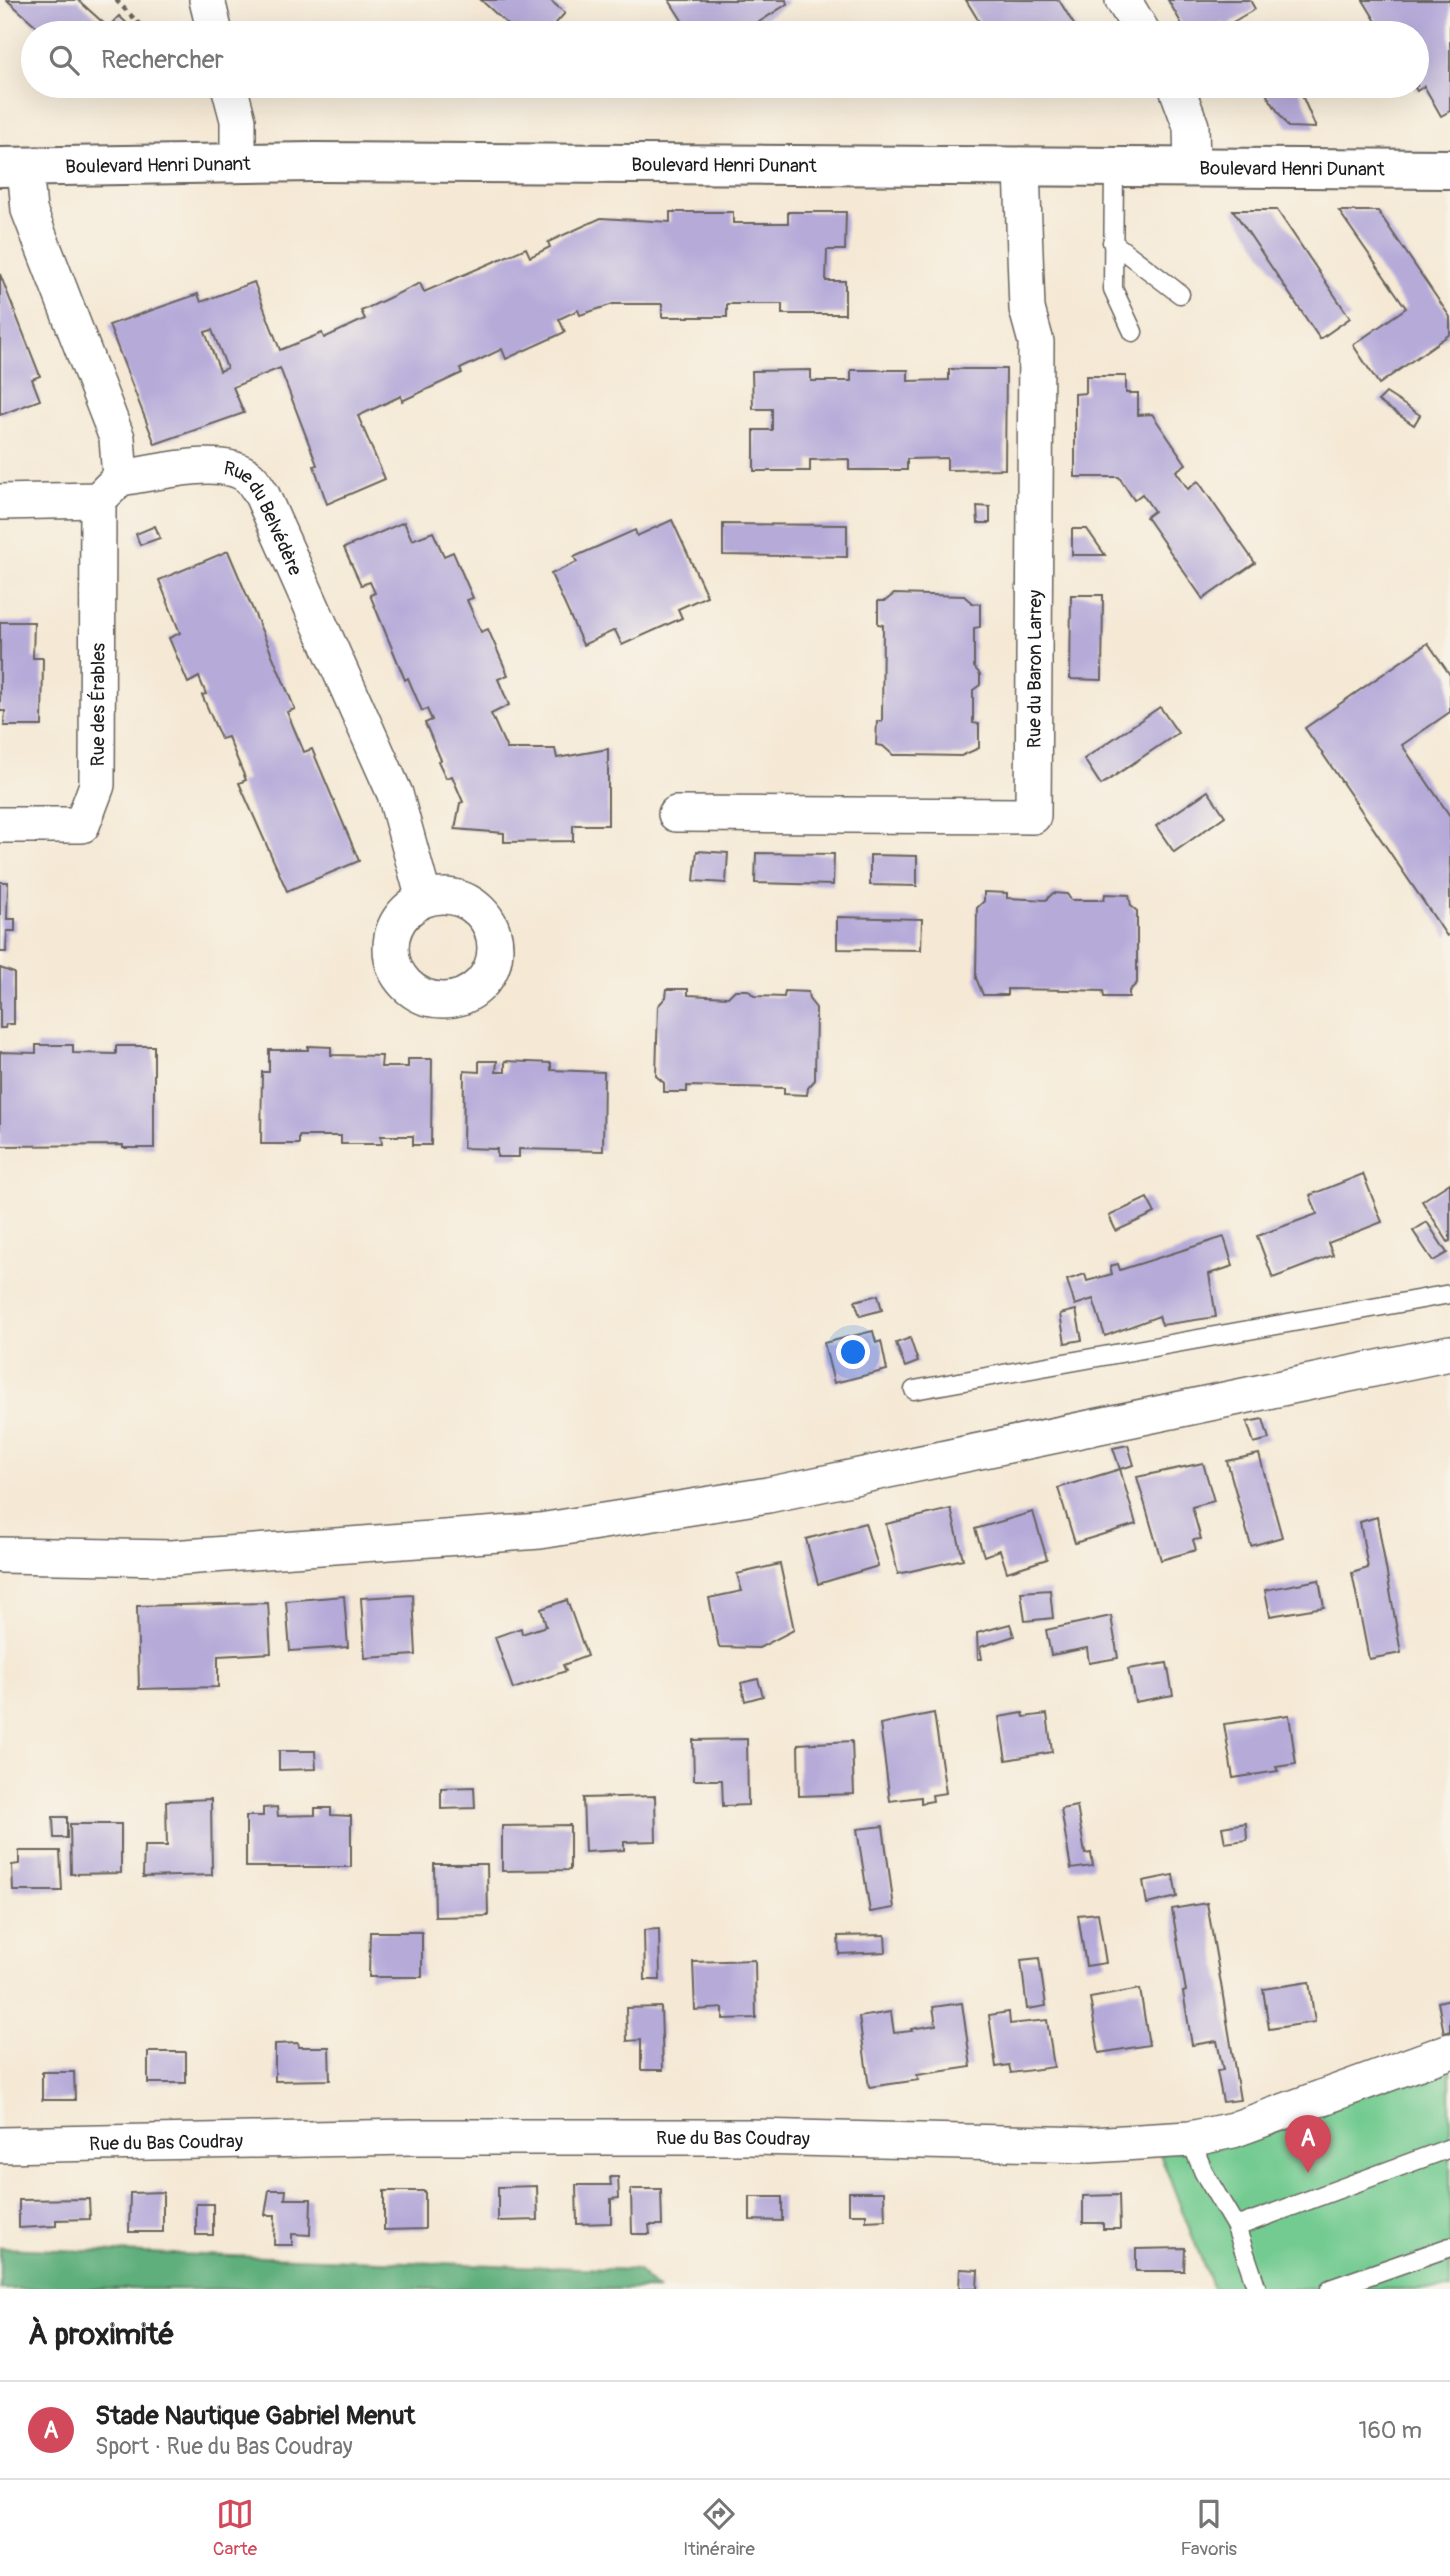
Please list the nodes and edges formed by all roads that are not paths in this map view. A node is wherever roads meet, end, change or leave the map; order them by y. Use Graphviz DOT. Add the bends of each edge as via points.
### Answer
graph roads {
  1 [pos="207,0"];
  2 [pos="1122,0"];
  3 [pos="212,21"];
  4 [pos="1135,21"];
  5 [pos="232,98"];
  6 [pos="1180,98"];
  7 [pos="238,164"];
  8 [pos="12,167"];
  9 [pos="1192,167"];
  10 [pos="1022,168"];
  11 [pos="1114,168"];
  12 [pos="1450,169"];
  13 [pos="1112,242"];
  14 [pos="1180,294"];
  15 [pos="1133,332"];
  16 [pos="109,489"];
  17 [pos="0,502"];
  18 [pos="676,814"];
  19 [pos="0,825"];
  20 [pos="424,899"];
  21 [pos="1450,1294"];
  22 [pos="1450,1353"];
  23 [pos="914,1390"];
  24 [pos="0,1555"];
  25 [pos="1450,2051"];
  26 [pos="1191,2139"];
  27 [pos="0,2144"];
  28 [pos="1450,2148"];
  29 [pos="1236,2227"];
  30 [pos="1450,2247"];
  31 [pos="1257,2289"];
  32 [pos="1330,2289"];
  1 -- 3 [label="street"];
  2 -- 4 [label="street"];
  5 -- 7 [label="street" via="238,120"];
  6 -- 9 [label="street" via="1191,126"];
  7 -- 8 [label="main road, Boulevard Henri Dunant"];
  7 -- 10 [label="main road, Boulevard Henri Dunant"];
  8 -- 16 [label="street" via="117,438"];
  9 -- 11 [label="main road, Boulevard Henri Dunant"];
  9 -- 12 [label="main road, Boulevard Henri Dunant"];
  10 -- 11 [label="main road, Boulevard Henri Dunant"];
  10 -- 18 [label="street, Rue du Baron Larrey" via="1027,309 1036,342 1033,816"];
  11 -- 13 [label="lane"];
  13 -- 14 [label="lane"];
  13 -- 15 [label="lane" via="1113,289"];
  16 -- 17 [label="street, Rue du Belvédère"];
  16 -- 19 [label="street, Rue des Érables" via="97,785 82,825"];
  16 -- 20 [label="street, Rue du Belvédère" via="211,465 230,467 249,477 262,495 396,794"];
  21 -- 23 [label="lane"];
  22 -- 24 [label="street" via="781,1492 540,1531 171,1558"];
  25 -- 26 [label="street, Rue du Bas Coudray" via="1233,2130"];
  26 -- 27 [label="street, Rue du Bas Coudray" via="1091,2144 411,2137"];
  26 -- 29 [label="lane" via="1204,2173"];
  28 -- 29 [label="lane"];
  29 -- 31 [label="lane"];
  30 -- 32 [label="lane"];
}
